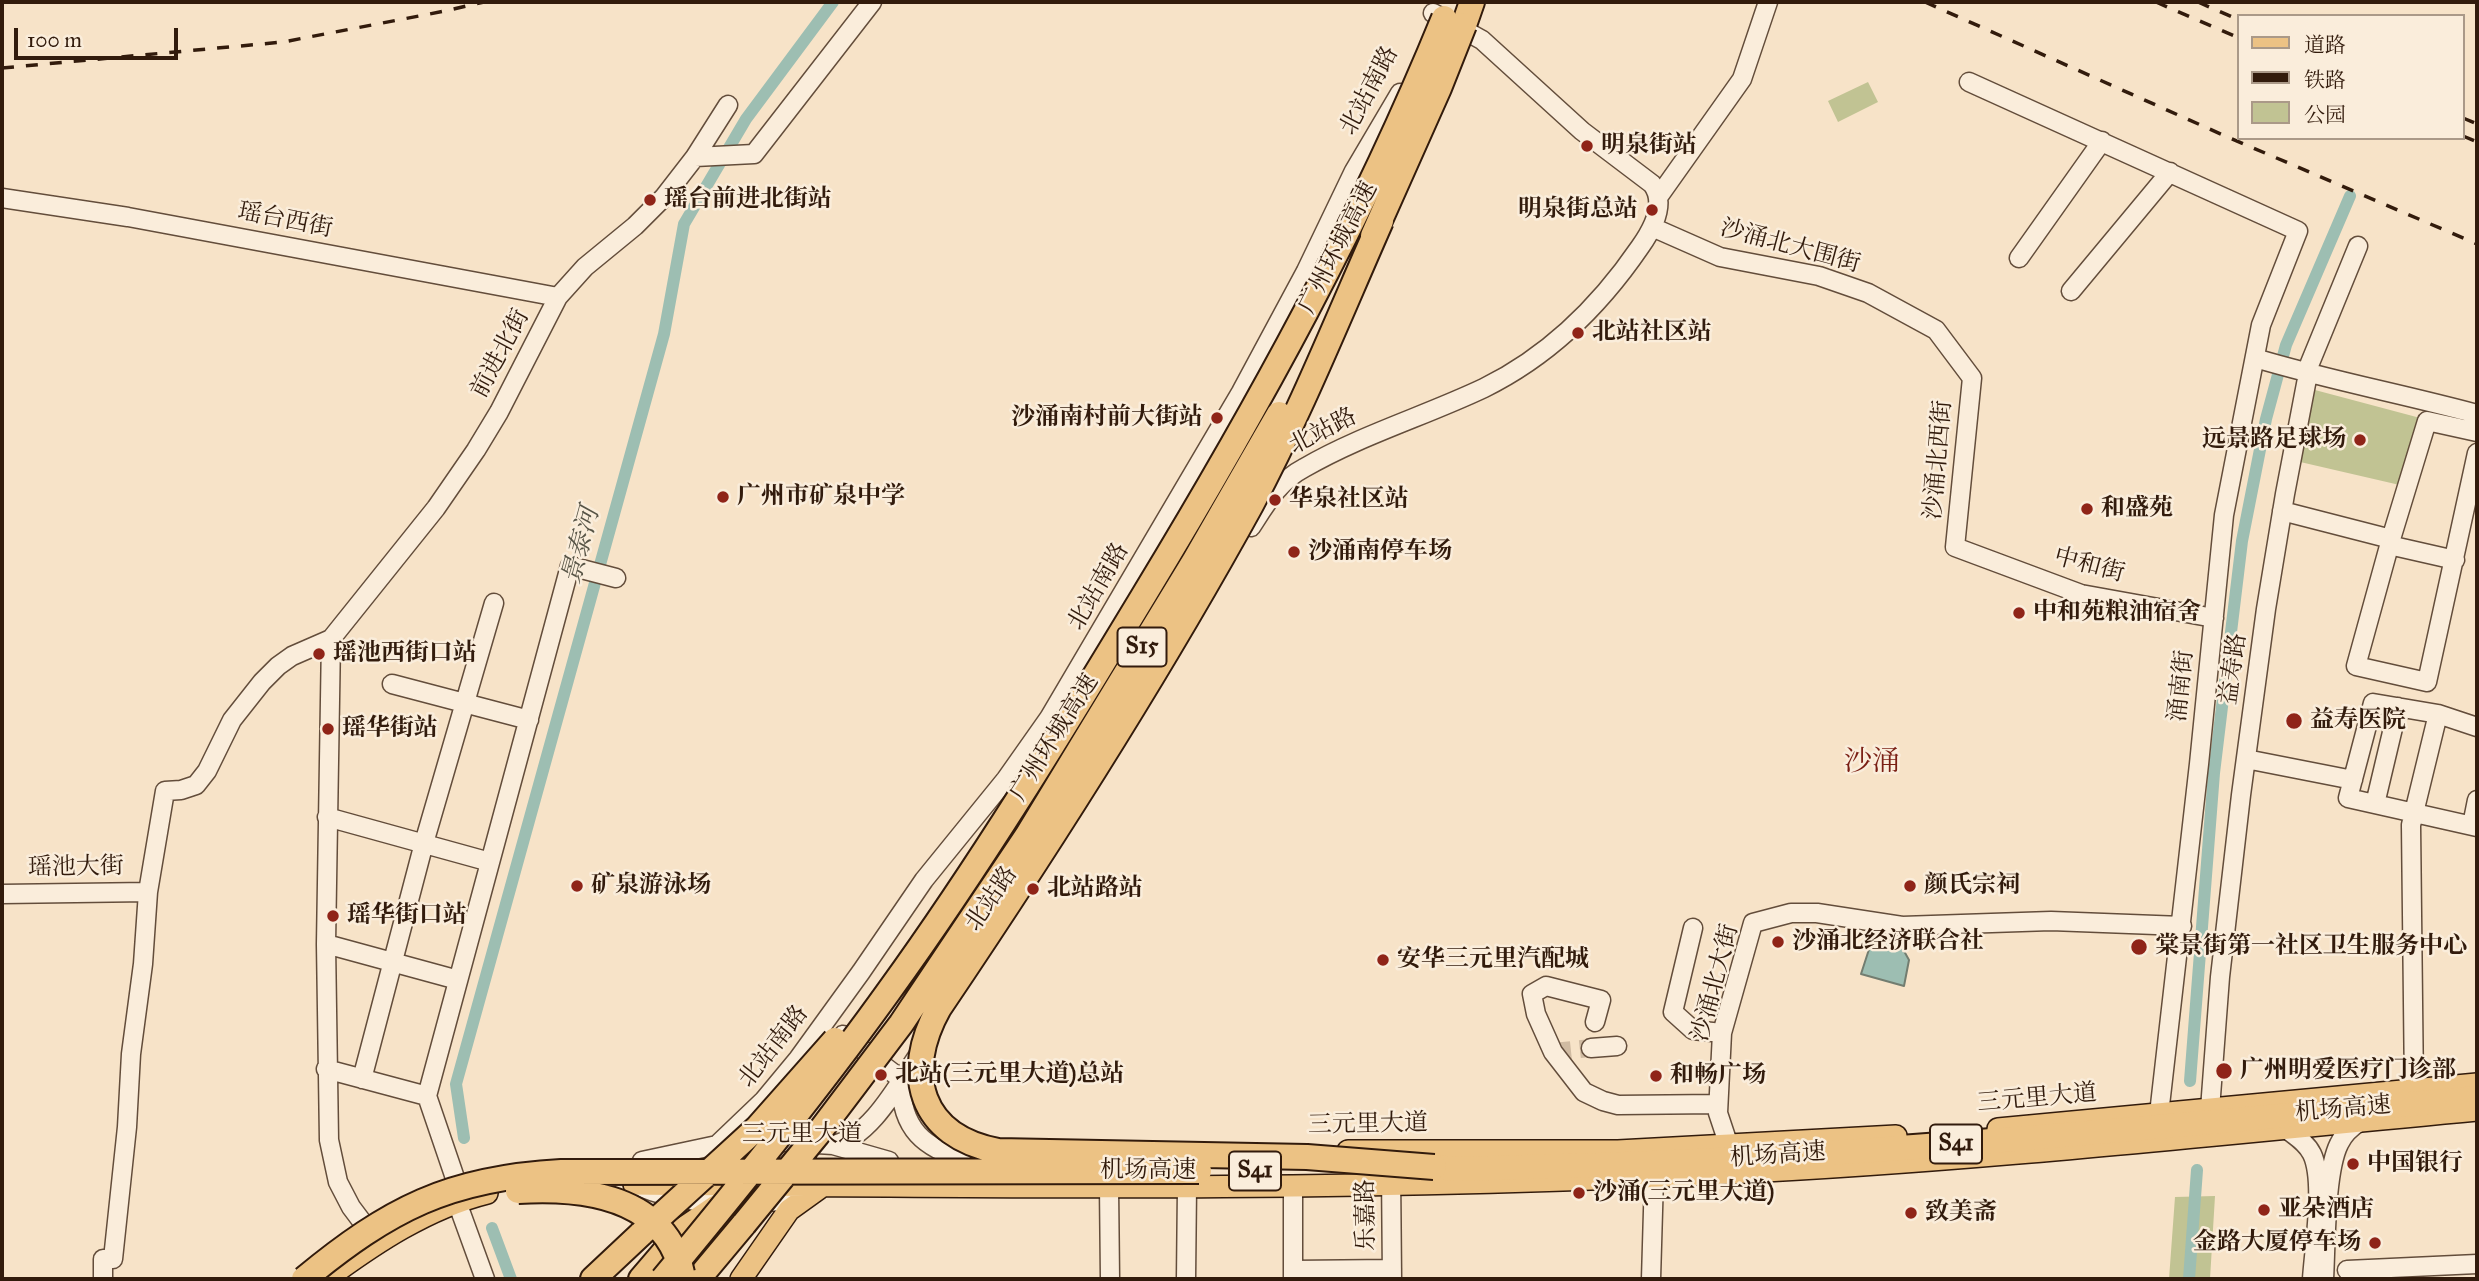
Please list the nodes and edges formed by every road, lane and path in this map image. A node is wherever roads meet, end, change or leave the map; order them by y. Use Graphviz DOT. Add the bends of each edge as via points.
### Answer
graph roads {
  1 [pos="872,2"];
  2 [pos="1472,2"];
  3 [pos="1768,2"];
  4 [pos="1440,5"];
  5 [pos="1969,82"];
  6 [pos="728,105"];
  7 [pos="2102,141"];
  8 [pos="695,157"];
  9 [pos="2170,172"];
  10 [pos="1659,196"];
  11 [pos="2,198"];
  12 [pos="1381,221"];
  13 [pos="1652,227"];
  14 [pos="2357,246"];
  15 [pos="2019,258"];
  16 [pos="2071,291"];
  17 [pos="558,297"];
  18 [pos="2255,358"];
  19 [pos="2308,374"];
  20 [pos="1972,377"];
  21 [pos="2477,414"];
  22 [pos="2477,432"];
  23 [pos="2477,453"];
  24 [pos="2282,511"];
  25 [pos="2390,542"];
  26 [pos="1955,547"];
  27 [pos="2455,560"];
  28 [pos="616,579"];
  29 [pos="494,603"];
  30 [pos="2214,618"];
  31 [pos="331,639"];
  32 [pos="392,684"];
  33 [pos="464,704"];
  34 [pos="2398,707"];
  35 [pos="2438,714"];
  36 [pos="529,720"];
  37 [pos="2477,727"];
  38 [pos="2246,759"];
  39 [pos="2353,780"];
  40 [pos="2477,800"];
  41 [pos="2375,804"];
  42 [pos="2414,813"];
  43 [pos="327,817"];
  44 [pos="2475,826"];
  45 [pos="424,843"];
  46 [pos="490,862"];
  47 [pos="966,879"];
  48 [pos="148,891"];
  49 [pos="2,894"];
  50 [pos="2182,926"];
  51 [pos="1693,928"];
  52 [pos="326,944"];
  53 [pos="392,962"];
  54 [pos="458,980"];
  55 [pos="825,1022"];
  56 [pos="1595,1022"];
  57 [pos="1722,1033"];
  58 [pos="1617,1046"];
  59 [pos="1591,1048"];
  60 [pos="326,1069"];
  61 [pos="362,1079"];
  62 [pos="901,1079"];
  63 [pos="2477,1084"];
  64 [pos="2414,1090"];
  65 [pos="427,1096"];
  66 [pos="2477,1098"];
  67 [pos="1718,1104"];
  68 [pos="2210,1109"];
  69 [pos="2477,1111"];
  70 [pos="2159,1114"];
  71 [pos="2361,1121"];
  72 [pos="2285,1128"];
  73 [pos="719,1143"];
  74 [pos="832,1145"];
  75 [pos="1729,1146"];
  76 [pos="1391,1150"];
  77 [pos="642,1161"];
  78 [pos="889,1161"];
  79 [pos="969,1161"];
  80 [pos="1433,1167"];
  81 [pos="1077,1172"];
  82 [pos="1654,1177"];
  83 [pos="455,1178"];
  84 [pos="1392,1184"];
  85 [pos="1293,1186"];
  86 [pos="822,1187"];
  87 [pos="1109,1187"];
  88 [pos="1186,1187"];
  89 [pos="457,1202"];
  90 [pos="363,1223"];
  91 [pos="744,1224"];
  92 [pos="642,1233"];
  93 [pos="370,1248"];
  94 [pos="2477,1264"];
  95 [pos="2347,1270"];
  96 [pos="1392,1274"];
  97 [pos="1293,1275"];
  98 [pos="103,1279"];
  99 [pos="288,1279"];
  100 [pos="304,1279"];
  101 [pos="314,1279"];
  102 [pos="326,1279"];
  103 [pos="485,1279"];
  104 [pos="593,1279"];
  105 [pos="610,1279"];
  106 [pos="641,1279"];
  107 [pos="663,1279"];
  108 [pos="683,1279"];
  109 [pos="698,1279"];
  110 [pos="707,1279"];
  111 [pos="741,1279"];
  112 [pos="1110,1279"];
  113 [pos="1186,1279"];
  114 [pos="1651,1279"];
  115 [pos="2312,1279"];
  116 [pos="2324,1279"];
  1 -- 8 [label="street" via="754,154"];
  2 -- 12 [label="highway, 广州环城高速 / S15, bridge"];
  3 -- 10 [label="street" via="1742,79"];
  4 -- 10 [label="street" via="1582,131 1652,184"];
  4 -- 47 [label="highway, 广州环城高速 / S15, bridge" via="1420,79 1296,332 1098,672"];
  4 -- 55 [label="street, 北站南路" via="1403,88 1354,171 1241,392 1080,668 1027,750 924,880"];
  5 -- 7 [label="street"];
  6 -- 8 [label="street, 前进北街"];
  7 -- 9 [label="street"];
  7 -- 15 [label="street"];
  8 -- 17 [label="street, 前进北街" via="652,210 585,267"];
  9 -- 16 [label="street"];
  9 -- 18 [label="street, 涌南街" via="2298,231 2261,325"];
  10 -- 13 [label="street, 北站路"];
  11 -- 17 [label="street, 瑶台西街"];
  12 -- 80 [label="highway, bridge" via="1251,505 1089,780 939,1009 923,1042 921,1072 925,1097 945,1129 967,1143 998,1151 1307,1157"];
  12 -- 91 [label="highway, 广州环城高速 / S15, bridge" via="1202,548 1027,836 901,1024"];
  13 -- 20 [label="street, 沙涌北大围街" via="1720,257 1819,276 1868,293 1936,330"];
  13 -- 62 [label="street, 北站路" via="1600,301 1535,357 1483,388 1371,435 1283,482 1062,838"];
  14 -- 19 [label="street, 益寿路"];
  17 -- 31 [label="street, 前进北街" via="476,450 436,508"];
  18 -- 19 [label="street"];
  18 -- 30 [label="street, 涌南街" via="2224,515"];
  19 -- 21 [label="street"];
  19 -- 24 [label="street, 益寿路"];
  20 -- 26 [label="street, 沙涌北西街"];
  22 -- 25 [label="street" via="2427,421"];
  23 -- 27 [label="street"];
  24 -- 25 [label="street"];
  24 -- 38 [label="street, 益寿路"];
  25 -- 27 [label="street"];
  25 -- 27 [label="street" via="2356,666 2427,682"];
  26 -- 30 [label="street, 中和街" via="2081,594"];
  28 -- 36 [label="street" via="570,566"];
  29 -- 33 [label="street"];
  30 -- 50 [label="street, 涌南街"];
  31 -- 43 [label="street"];
  31 -- 48 [label="street, 瑶池大街" via="292,656 262,682 232,720 196,785 165,791"];
  32 -- 33 [label="street"];
  33 -- 36 [label="street"];
  33 -- 45 [label="street"];
  34 -- 35 [label="street"];
  34 -- 39 [label="street" via="2373,703"];
  34 -- 41 [label="street"];
  35 -- 37 [label="street"];
  35 -- 42 [label="street"];
  36 -- 46 [label="street"];
  38 -- 39 [label="street"];
  38 -- 68 [label="street, 益寿路"];
  39 -- 41 [label="street" via="2348,798"];
  40 -- 44 [label="street"];
  41 -- 42 [label="street"];
  42 -- 44 [label="street"];
  42 -- 64 [label="street"];
  43 -- 45 [label="street"];
  43 -- 52 [label="street"];
  45 -- 46 [label="street"];
  45 -- 53 [label="street"];
  46 -- 54 [label="street"];
  47 -- 92 [label="highway, bridge" via="784,1099"];
  47 -- 107 [label="highway, 广州环城高速 / S15, bridge" via="813,1094"];
  48 -- 49 [label="street, 瑶池大街"];
  48 -- 98 [label="street" via="113,1259 103,1259"];
  50 -- 57 [label="street, 沙涌北大街" via="2051,921 1902,926 1791,913 1753,923"];
  50 -- 70 [label="street, 涌南街"];
  51 -- 57 [label="street" via="1673,1012 1693,1030"];
  52 -- 53 [label="street"];
  52 -- 60 [label="street"];
  53 -- 54 [label="street"];
  53 -- 61 [label="street"];
  54 -- 65 [label="street"];
  55 -- 62 [label="street"];
  55 -- 73 [label="street, 北站南路" via="764,1100"];
  56 -- 67 [label="street" via="1601,1000 1546,986 1532,994 1553,1052 1584,1092 1618,1105"];
  57 -- 67 [label="street, 沙涌北大街"];
  58 -- 59 [label="street"];
  60 -- 61 [label="street"];
  60 -- 90 [label="street" via="333,1168"];
  61 -- 65 [label="street"];
  62 -- 74 [label="street, 北站路" via="869,1123 843,1143"];
  62 -- 79 [label="street" via="902,1102 915,1134 940,1153"];
  63 -- 64 [label="main road, 三元里大道"];
  64 -- 68 [label="main road, 三元里大道"];
  65 -- 83 [label="street"];
  66 -- 80 [label="highway, 机场高速 / S41" via="1901,1149 1636,1164"];
  67 -- 75 [label="street, 沙涌北大街"];
  68 -- 70 [label="main road, 三元里大道"];
  69 -- 71 [label="main road, 三元里大道"];
  70 -- 75 [label="main road, 三元里大道"];
  71 -- 72 [label="main road, 三元里大道"];
  71 -- 116 [label="street" via="2347,1131 2335,1153"];
  72 -- 82 [label="main road, 三元里大道"];
  72 -- 115 [label="street" via="2305,1144 2316,1165"];
  73 -- 74 [label="street"];
  73 -- 77 [label="street"];
  74 -- 78 [label="street"];
  75 -- 80 [label="main road, 三元里大道" via="1580,1151"];
  76 -- 79 [label="main road, 三元里大道"];
  76 -- 80 [label="main road, 三元里大道"];
  76 -- 84 [label="street, 乐嘉路"];
  77 -- 78 [label="main road, 三元里大道"];
  77 -- 83 [label="main road, 三元里大道" via="524,1164"];
  78 -- 79 [label="main road, 三元里大道"];
  80 -- 81 [label="highway, 机场高速 / S41, bridge"];
  80 -- 82 [label="main road, 三元里大道"];
  80 -- 84 [label="main road, 三元里大道"];
  81 -- 100 [label="highway, bridge" via="520,1174 463,1186 409,1206"];
  81 -- 106 [label="highway, bridge" via="996,1182 792,1185 758,1190 697,1219"];
  82 -- 114 [label="street"];
  83 -- 90 [label="main road, 三元里大道"];
  84 -- 85 [label="main road, 三元里大道"];
  84 -- 96 [label="street, 乐嘉路"];
  85 -- 88 [label="main road, 三元里大道"];
  85 -- 97 [label="street"];
  86 -- 87 [label="main road, 三元里大道"];
  86 -- 89 [label="main road, 三元里大道" via="531,1187"];
  86 -- 111 [label="main road" via="789,1210"];
  87 -- 88 [label="main road, 三元里大道"];
  87 -- 112 [label="street"];
  88 -- 113 [label="street"];
  89 -- 93 [label="main road, 三元里大道"];
  89 -- 103 [label="street"];
  90 -- 93 [label="street"];
  90 -- 99 [label="main road, 三元里大道"];
  91 -- 109 [label="highway, 广州环城高速 / S15"];
  91 -- 110 [label="highway"];
  92 -- 104 [label="highway"];
  92 -- 105 [label="highway"];
  93 -- 102 [label="main road, 三元里大道"];
  94 -- 95 [label="street"];
  96 -- 97 [label="street"];
  101 -- 108 [label="highway, bridge" via="403,1226 448,1206 495,1194 552,1190 600,1195 645,1216 670,1241"];
}
